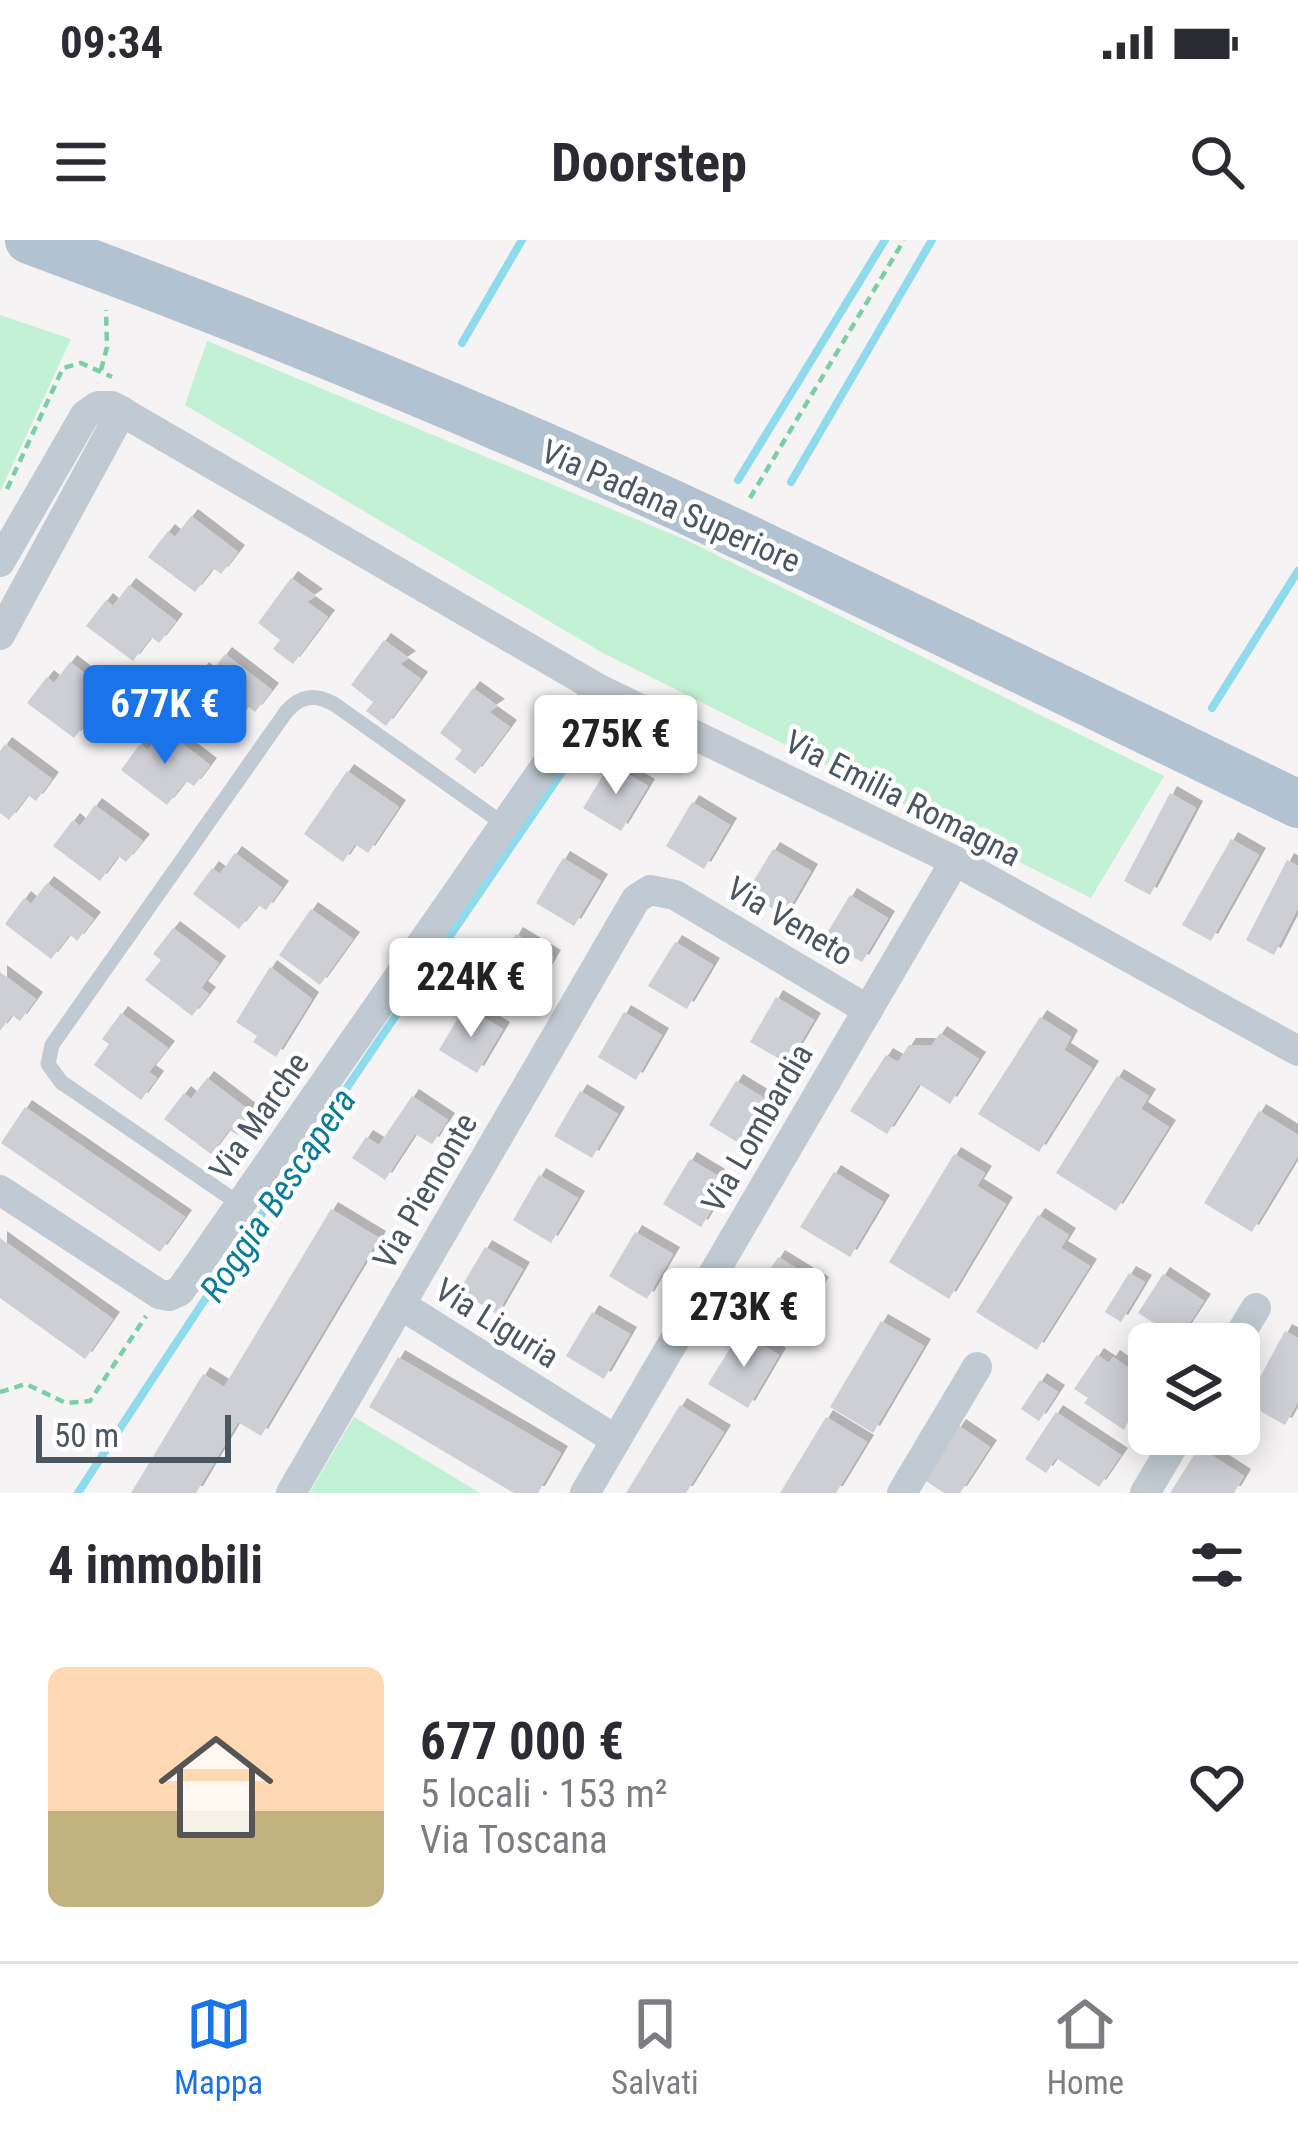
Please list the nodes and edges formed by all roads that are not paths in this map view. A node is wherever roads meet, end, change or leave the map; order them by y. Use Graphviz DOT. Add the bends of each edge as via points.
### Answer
graph roads {
  1 [pos="29,240"];
  2 [pos="110,409"];
  3 [pos="0,562"];
  4 [pos="0,635"];
  5 [pos="599,689"];
  6 [pos="1298,804"];
  7 [pos="505,825"];
  8 [pos="955,861"];
  9 [pos="675,895"];
  10 [pos="868,1010"];
  11 [pos="1298,1051"];
  12 [pos="0,1190"];
  13 [pos="241,1205"];
  14 [pos="401,1305"];
  15 [pos="1256,1308"];
  16 [pos="1247,1323"];
  17 [pos="977,1367"];
  18 [pos="616,1440"];
  19 [pos="1168,1455"];
  20 [pos="291,1493"];
  21 [pos="585,1493"];
  22 [pos="902,1493"];
  23 [pos="1145,1493"];
  1 -- 6 [label="main road, Via Padana Superiore" via="471,415"];
  2 -- 3 [label="street" via="81,420"];
  2 -- 4 [label="street"];
  2 -- 5 [label="street, Via Emilia Romagna"];
  5 -- 7 [label="street, Via Marche"];
  5 -- 8 [label="street, Via Emilia Romagna"];
  7 -- 13 [label="street, Via Marche"];
  7 -- 13 [label="lane" via="334,704 299,700 65,1027 48,1057 56,1078"];
  8 -- 10 [label="street, Via Lombardia"];
  8 -- 11 [label="street, Via Emilia Romagna"];
  9 -- 10 [label="street, Via Veneto"];
  9 -- 14 [label="street, Via Piemonte" via="650,890 632,904"];
  10 -- 18 [label="street, Via Lombardia"];
  12 -- 13 [label="street, Via Marche" via="159,1294 173,1295"];
  14 -- 18 [label="street, Via Liguria"];
  14 -- 20 [label="street, Via Piemonte"];
  15 -- 16 [label="street"];
  17 -- 22 [label="street"];
  18 -- 21 [label="street, Via Lombardia"];
  19 -- 23 [label="street"];
}
